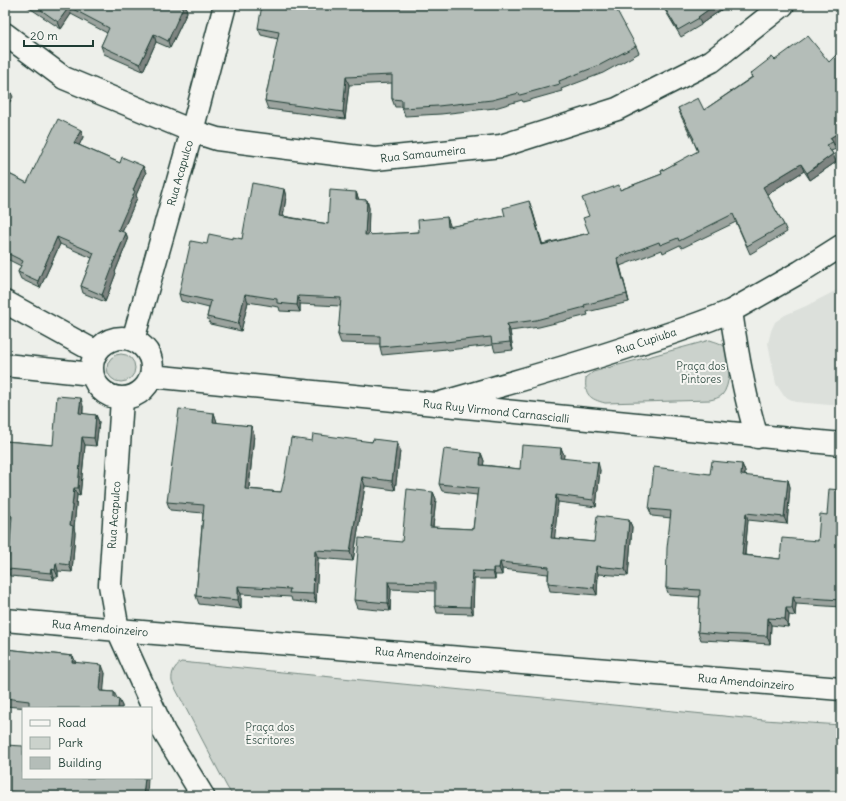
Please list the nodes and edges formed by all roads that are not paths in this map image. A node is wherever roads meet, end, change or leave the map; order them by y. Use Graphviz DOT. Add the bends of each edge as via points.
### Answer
graph roads {
  1 [pos="225,5"];
  2 [pos="783,5"];
  3 [pos="5,34"];
  4 [pos="192,131"];
  5 [pos="841,246"];
  6 [pos="5,302"];
  7 [pos="731,311"];
  8 [pos="133,340"];
  9 [pos="96,352"];
  10 [pos="5,365"];
  11 [pos="92,374"];
  12 [pos="152,376"];
  13 [pos="122,399"];
  14 [pos="437,404"];
  15 [pos="757,437"];
  16 [pos="841,444"];
  17 [pos="5,620"];
  18 [pos="118,630"];
  19 [pos="841,690"];
  20 [pos="203,796"];
  1 -- 4 [label="street, Rua Acapulco"];
  2 -- 4 [label="street, Rua Samaumeira" via="712,61 618,109 500,146 375,159 217,139"];
  3 -- 4 [label="street, Rua Samaumeira" via="64,78"];
  4 -- 8 [label="street, Rua Acapulco"];
  5 -- 7 [label="street, Rua Cupiuba"];
  6 -- 9 [label="street"];
  7 -- 14 [label="street, Rua Cupiuba" via="688,328 570,366"];
  7 -- 15 [label="street" via="740,374"];
  8 -- 9 [label="street" via="112,339"];
  8 -- 12 [label="street" via="147,351 151,358"];
  9 -- 11 [label="street"];
  10 -- 11 [label="street"];
  11 -- 13 [label="street" via="102,392"];
  12 -- 13 [label="street" via="140,393"];
  12 -- 14 [label="street, Rua Ruy Virmond Carnascialli"];
  13 -- 18 [label="street, Rua Acapulco" via="110,585"];
  14 -- 15 [label="street, Rua Ruy Virmond Carnascialli"];
  15 -- 16 [label="street, Rua Ruy Virmond Carnascialli"];
  17 -- 18 [label="street, Rua Amendoinzeiro"];
  18 -- 19 [label="street, Rua Amendoinzeiro"];
  18 -- 20 [label="street, Rua Acapulco" via="164,732"];
}
